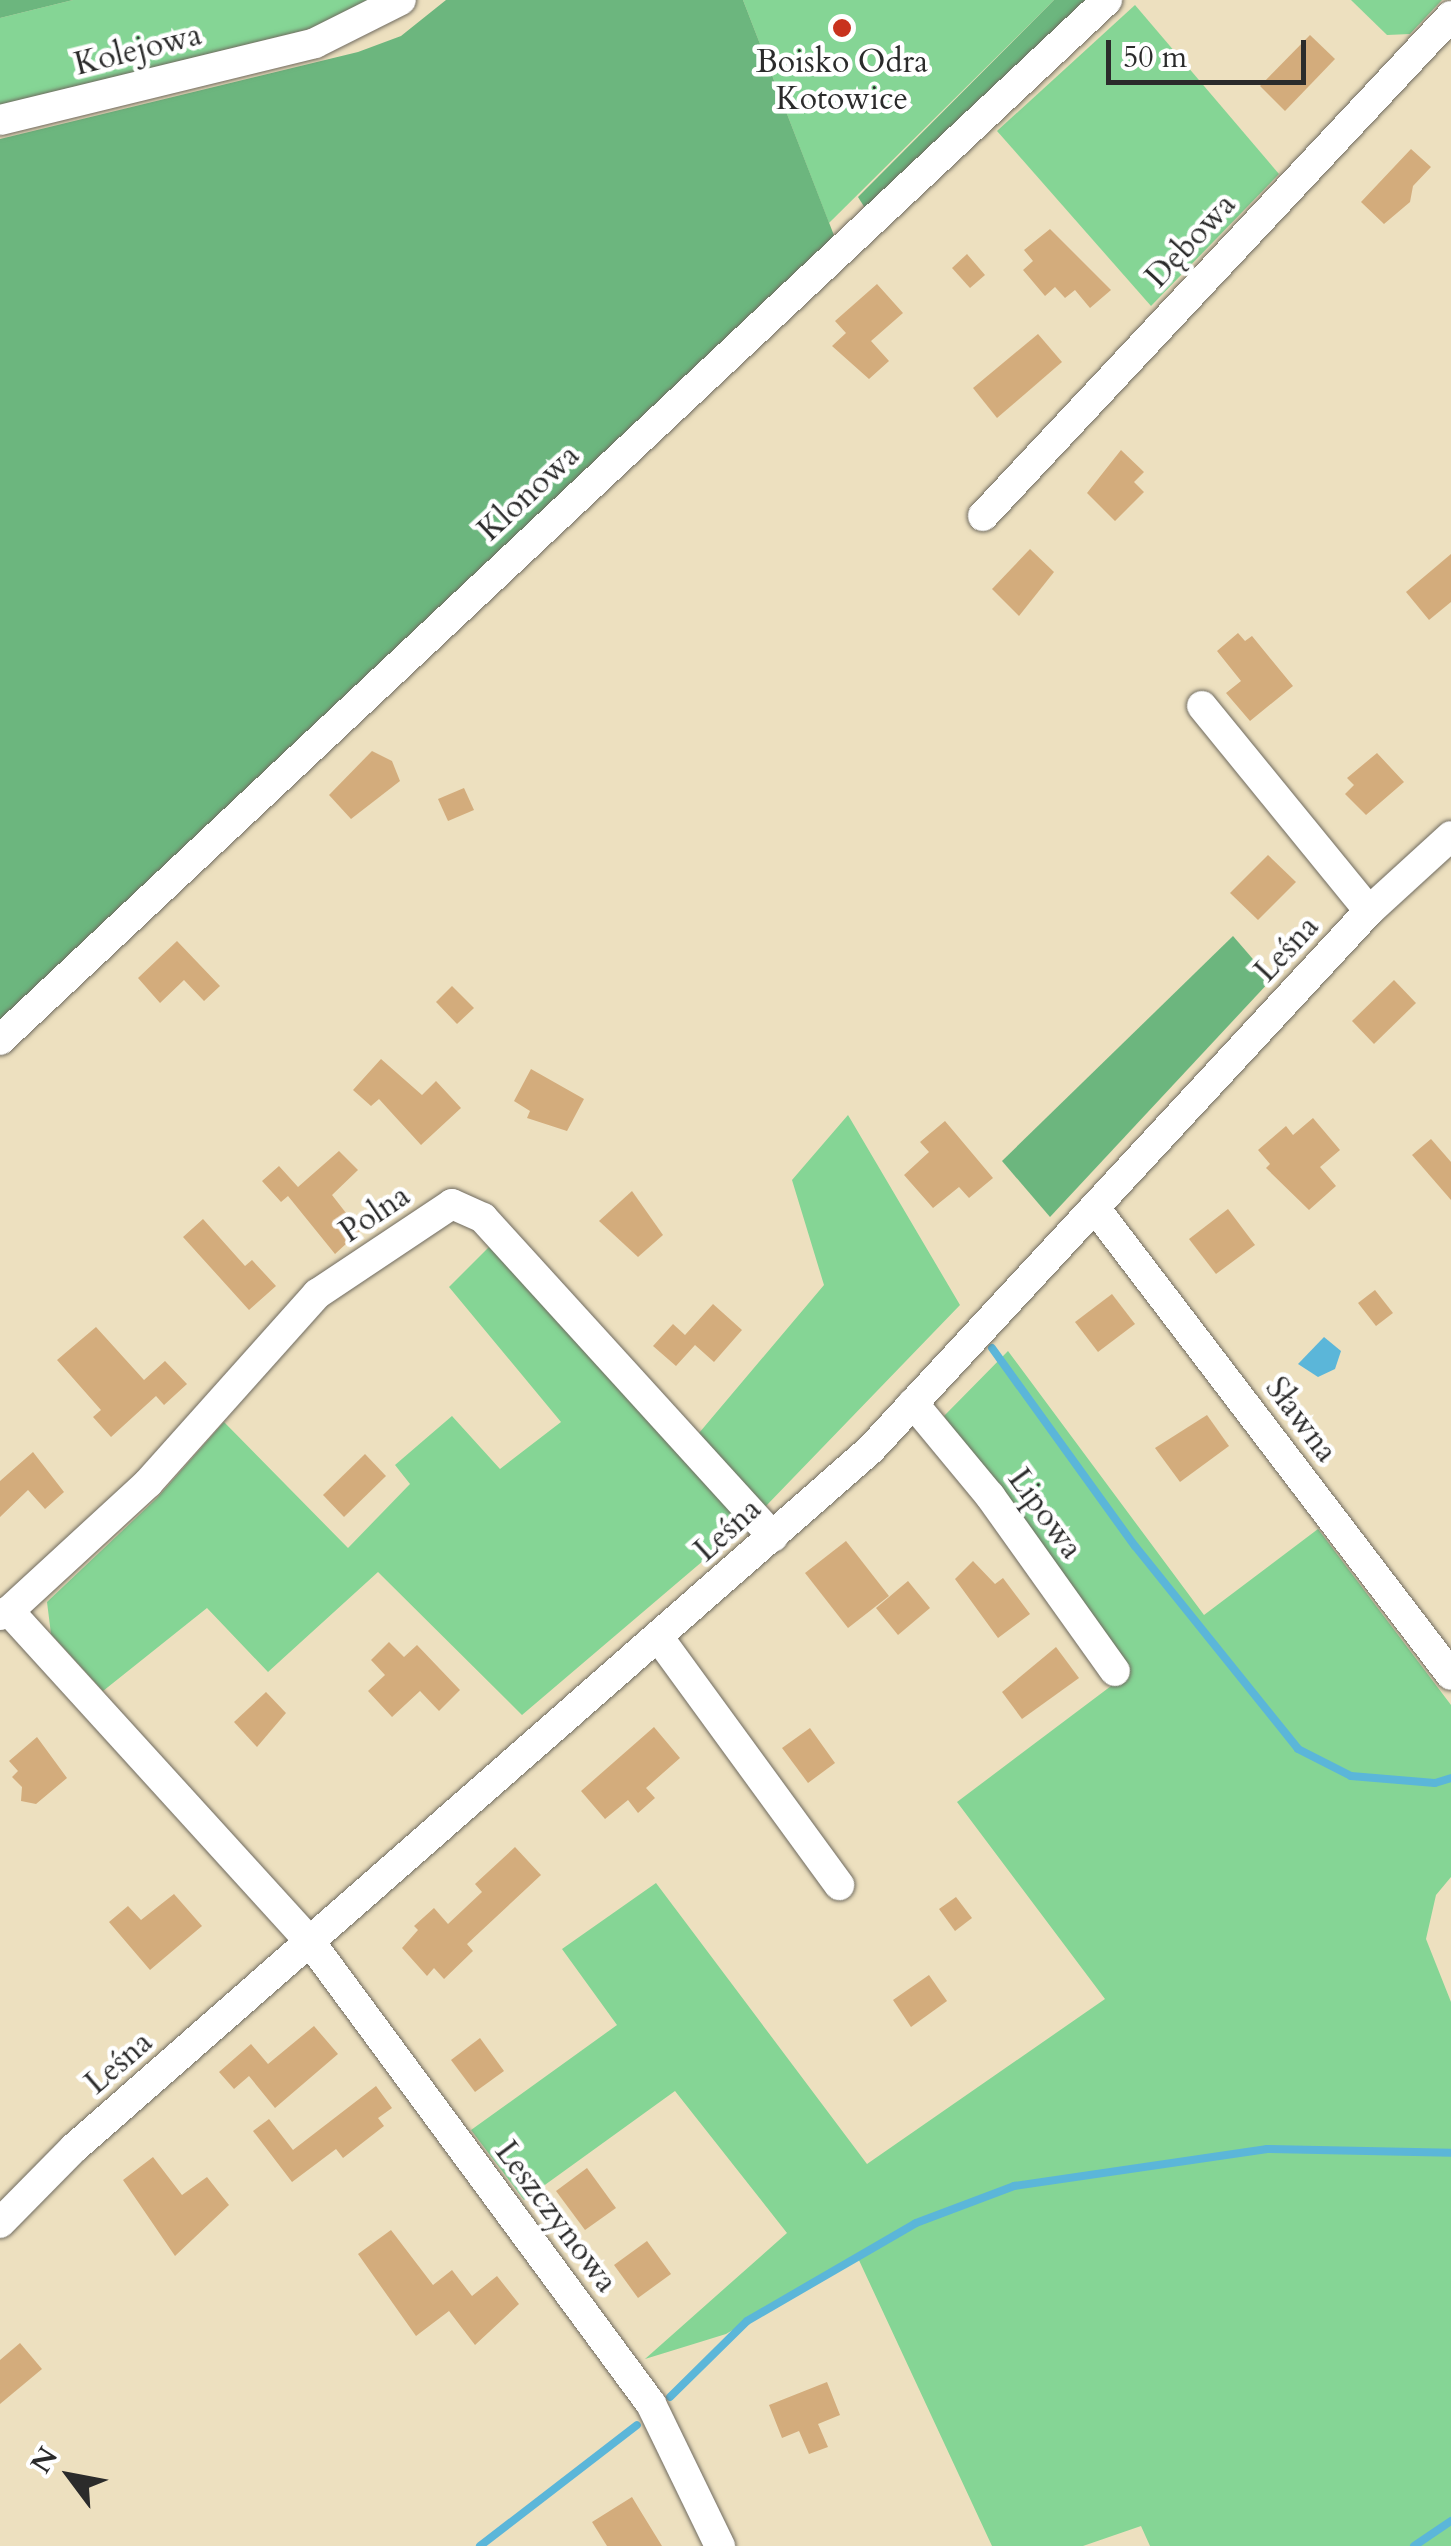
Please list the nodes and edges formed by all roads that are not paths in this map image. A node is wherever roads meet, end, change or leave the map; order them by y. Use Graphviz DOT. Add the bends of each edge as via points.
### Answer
graph roads {
  1 [pos="401,0"];
  2 [pos="1108,0"];
  3 [pos="1451,16"];
  4 [pos="0,120"];
  5 [pos="983,516"];
  6 [pos="1202,706"];
  7 [pos="1451,836"];
  8 [pos="1369,912"];
  9 [pos="0,1040"];
  10 [pos="1095,1208"];
  11 [pos="913,1404"];
  12 [pos="774,1537"];
  13 [pos="5,1613"];
  14 [pos="659,1638"];
  15 [pos="1116,1671"];
  16 [pos="1451,1674"];
  17 [pos="839,1885"];
  18 [pos="311,1943"];
  19 [pos="0,2223"];
  20 [pos="720,2546"];
  1 -- 4 [label="street, Kolejowa" via="315,43"];
  2 -- 9 [label="street, Klonowa"];
  3 -- 5 [label="street, Dębowa"];
  6 -- 8 [label="street"];
  7 -- 8 [label="street, Leśna"];
  8 -- 10 [label="street, Leśna"];
  10 -- 11 [label="street, Leśna"];
  10 -- 16 [label="street, Sławna"];
  11 -- 12 [label="street, Leśna"];
  11 -- 15 [label="street, Lipowa" via="990,1496"];
  12 -- 13 [label="street, Polna" via="483,1218 452,1204 317,1294 148,1484"];
  12 -- 14 [label="street, Leśna"];
  13 -- 18 [label="street, Polna"];
  14 -- 17 [label="street"];
  14 -- 18 [label="street, Leśna"];
  18 -- 19 [label="street, Leśna" via="74,2148"];
  18 -- 20 [label="street, Leszczynowa" via="652,2404"];
}
